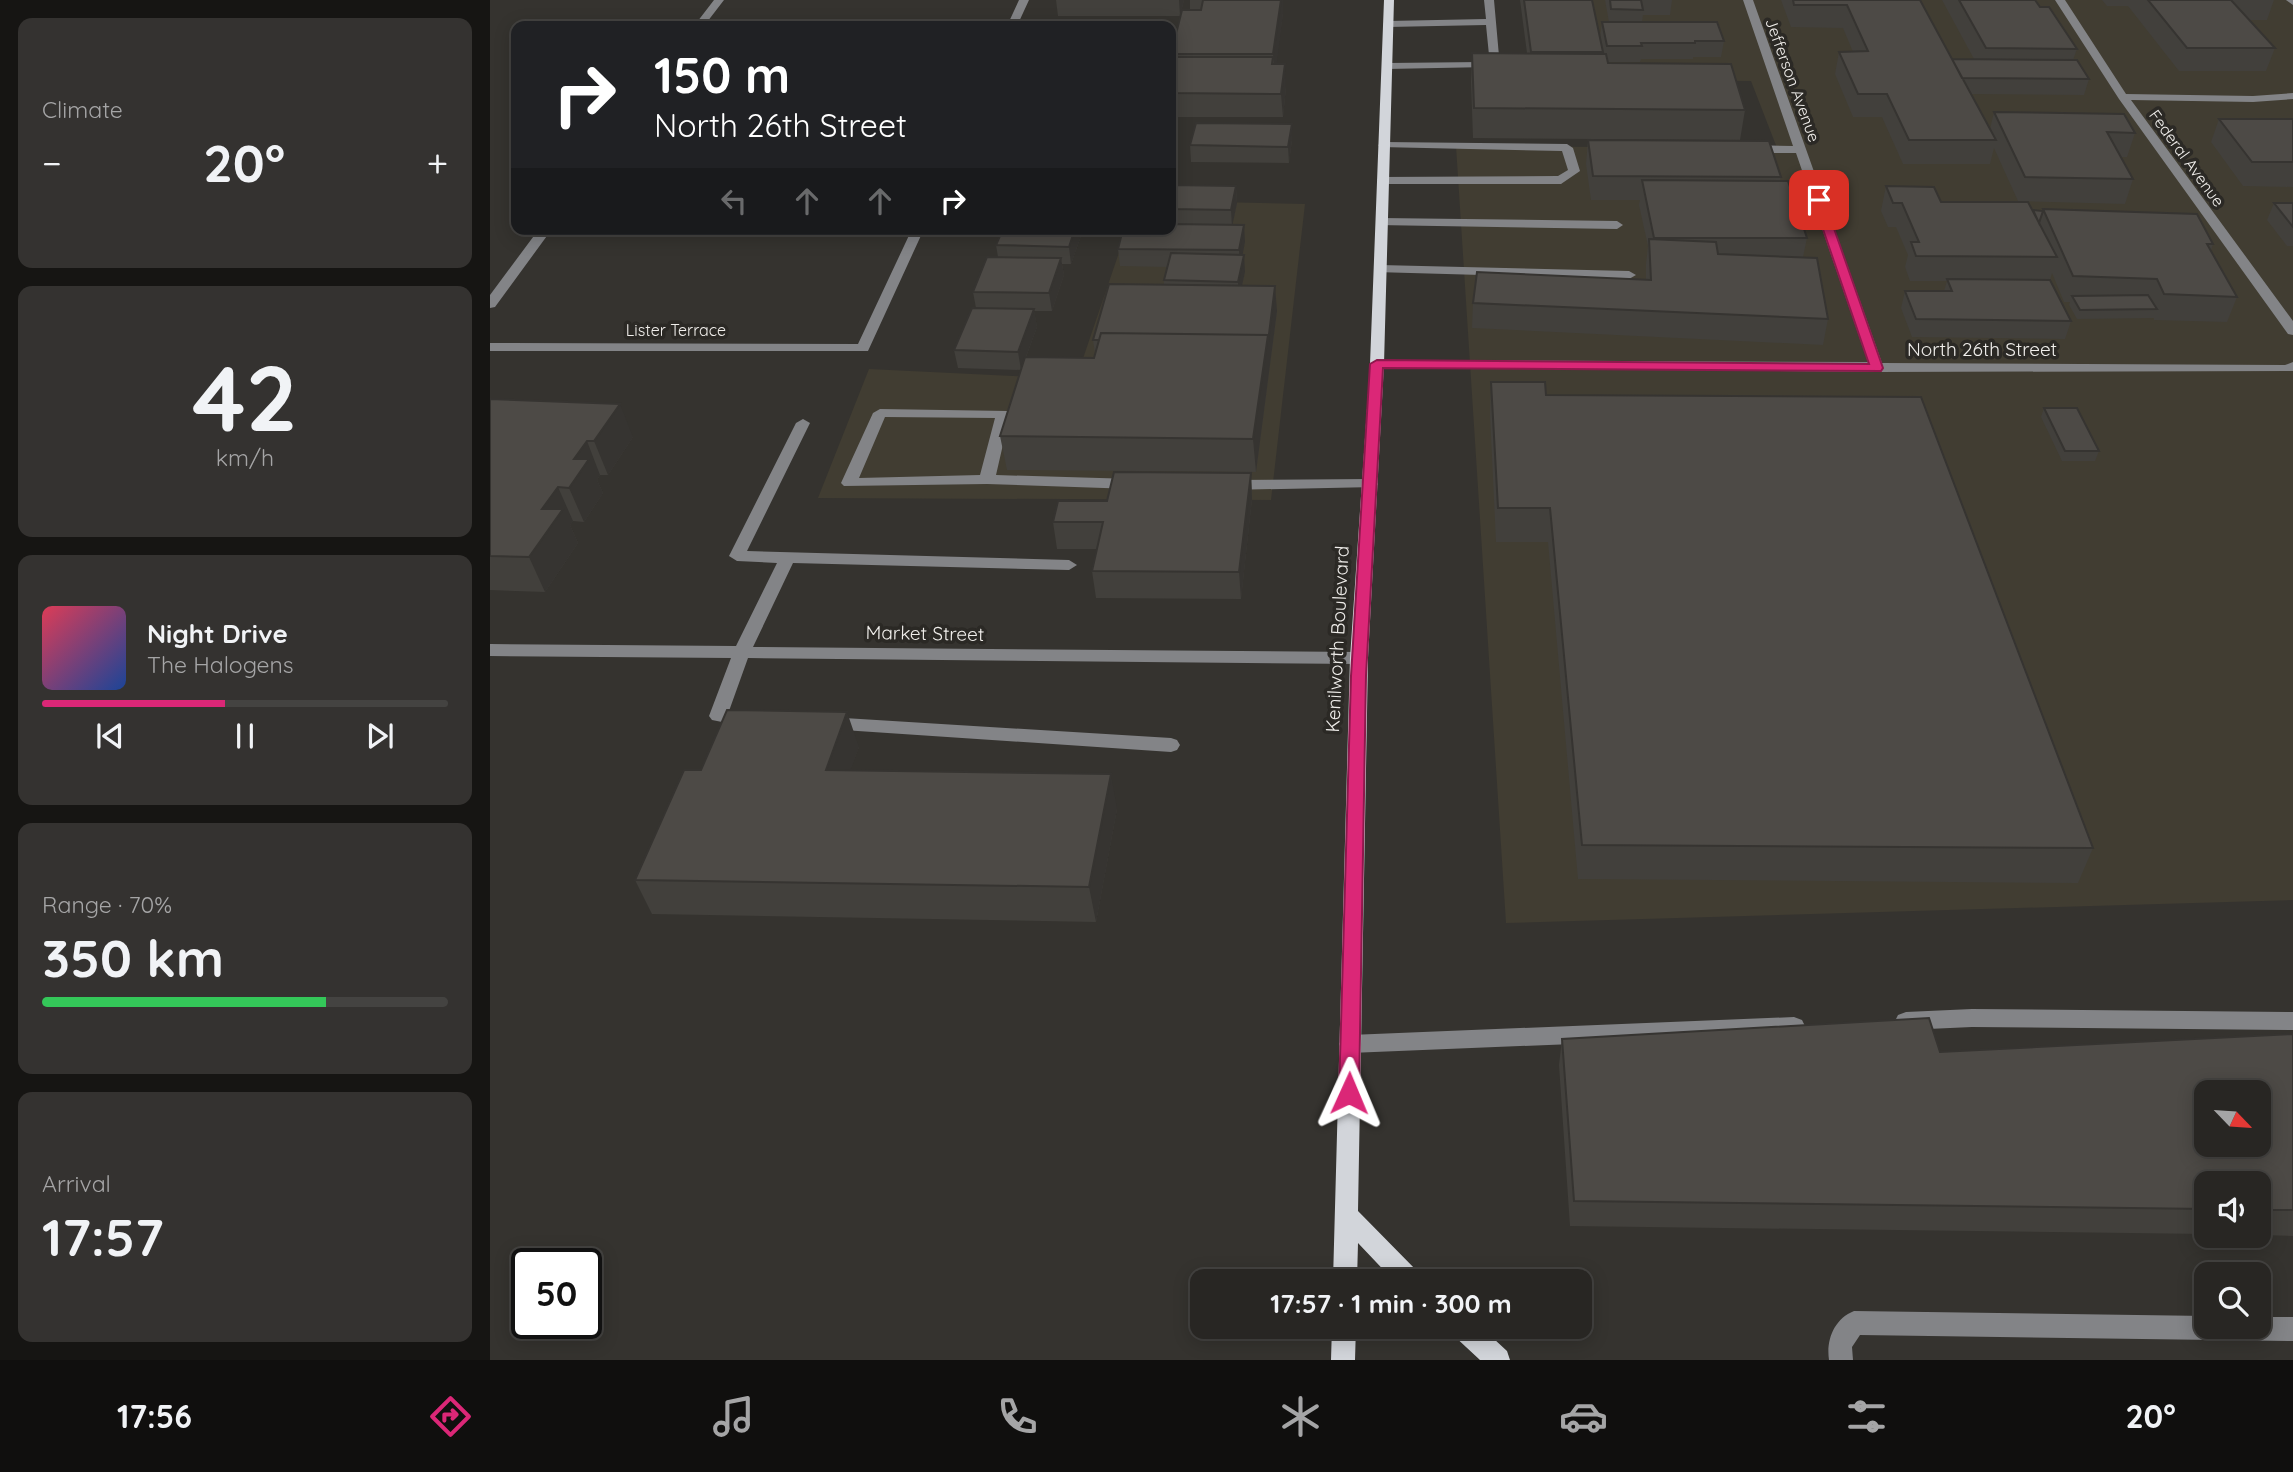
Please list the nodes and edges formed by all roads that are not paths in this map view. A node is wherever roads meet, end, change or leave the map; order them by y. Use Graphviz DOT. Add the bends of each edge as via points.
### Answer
graph roads {
  1 [pos="719,0"];
  2 [pos="1024,0"];
  3 [pos="1389,0"];
  4 [pos="1489,0"];
  5 [pos="1748,0"];
  6 [pos="2060,0"];
  7 [pos="703,21"];
  8 [pos="1014,21"];
  9 [pos="1491,22"];
  10 [pos="1388,24"];
  11 [pos="1387,66"];
  12 [pos="2293,96"];
  13 [pos="2123,97"];
  14 [pos="1384,145"];
  15 [pos="1567,148"];
  16 [pos="1581,148"];
  17 [pos="1733,149"];
  18 [pos="1801,150"];
  19 [pos="1383,180"];
  20 [pos="1381,222"];
  21 [pos="1617,225"];
  22 [pos="542,235"];
  23 [pos="915,235"];
  24 [pos="1380,269"];
  25 [pos="1629,275"];
  26 [pos="490,304"];
  27 [pos="2293,331"];
  28 [pos="490,347"];
  29 [pos="1377,364"];
  30 [pos="2293,366"];
  31 [pos="1877,368"];
  32 [pos="803,423"];
  33 [pos="987,479"];
  34 [pos="1143,484"];
  35 [pos="1370,484"];
  36 [pos="1213,485"];
  37 [pos="787,558"];
  38 [pos="1069,565"];
  39 [pos="490,650"];
  40 [pos="742,652"];
  41 [pos="1359,658"];
  42 [pos="765,721"];
  43 [pos="806,722"];
  44 [pos="1171,745"];
  45 [pos="1889,1021"];
  46 [pos="2293,1021"];
  47 [pos="1820,1025"];
  48 [pos="1350,1044"];
  49 [pos="1346,1216"];
  50 [pos="1345,1269"];
  51 [pos="1398,1269"];
  52 [pos="2293,1329"];
  53 [pos="1343,1339"];
  54 [pos="1475,1339"];
  55 [pos="1343,1360"];
  56 [pos="1498,1360"];
  57 [pos="1841,1360"];
  1 -- 7 [label="street"];
  2 -- 8 [label="street"];
  3 -- 10 [label="main road, Kenilworth Boulevard"];
  4 -- 9 [label="street"];
  5 -- 18 [label="street, Jefferson Avenue"];
  6 -- 13 [label="street, Federal Avenue"];
  9 -- 10 [label="street"];
  9 -- 11 [label="street" via="1494,56 1485,65"];
  10 -- 11 [label="main road, Kenilworth Boulevard"];
  11 -- 14 [label="main road, Kenilworth Boulevard"];
  12 -- 13 [label="street"];
  13 -- 27 [label="street, Federal Avenue"];
  14 -- 15 [label="street"];
  14 -- 19 [label="main road, Kenilworth Boulevard"];
  15 -- 16 [label="street"];
  15 -- 19 [label="street" via="1574,171 1561,180"];
  17 -- 18 [label="street"];
  18 -- 31 [label="street, Jefferson Avenue"];
  19 -- 20 [label="main road, Kenilworth Boulevard"];
  20 -- 21 [label="street"];
  20 -- 24 [label="main road, Kenilworth Boulevard"];
  22 -- 26 [label="street"];
  23 -- 28 [label="street, Lister Terrace" via="863,348"];
  24 -- 25 [label="street"];
  24 -- 29 [label="main road, Kenilworth Boulevard"];
  29 -- 31 [label="street, North 26th Street"];
  29 -- 35 [label="main road, Kenilworth Boulevard"];
  30 -- 31 [label="street, North 26th Street"];
  32 -- 37 [label="street" via="737,556"];
  33 -- 33 [label="street" via="1003,414 880,413 849,483"];
  33 -- 34 [label="street"];
  35 -- 36 [label="street"];
  35 -- 41 [label="main road, Kenilworth Boulevard"];
  37 -- 38 [label="street"];
  37 -- 40 [label="street"];
  39 -- 40 [label="street, Market Street"];
  40 -- 41 [label="street, Market Street"];
  40 -- 42 [label="street" via="718,716"];
  41 -- 48 [label="main road, Kenilworth Boulevard"];
  43 -- 44 [label="street"];
  45 -- 46 [label="street"];
  47 -- 48 [label="street"];
  48 -- 49 [label="main road, Kenilworth Boulevard"];
  49 -- 50 [label="main road, Kenilworth Boulevard"];
  49 -- 51 [label="main road"];
  52 -- 57 [label="street" via="1854,1323 1839,1344"];
  53 -- 55 [label="main road"];
  54 -- 56 [label="main road"];
}
